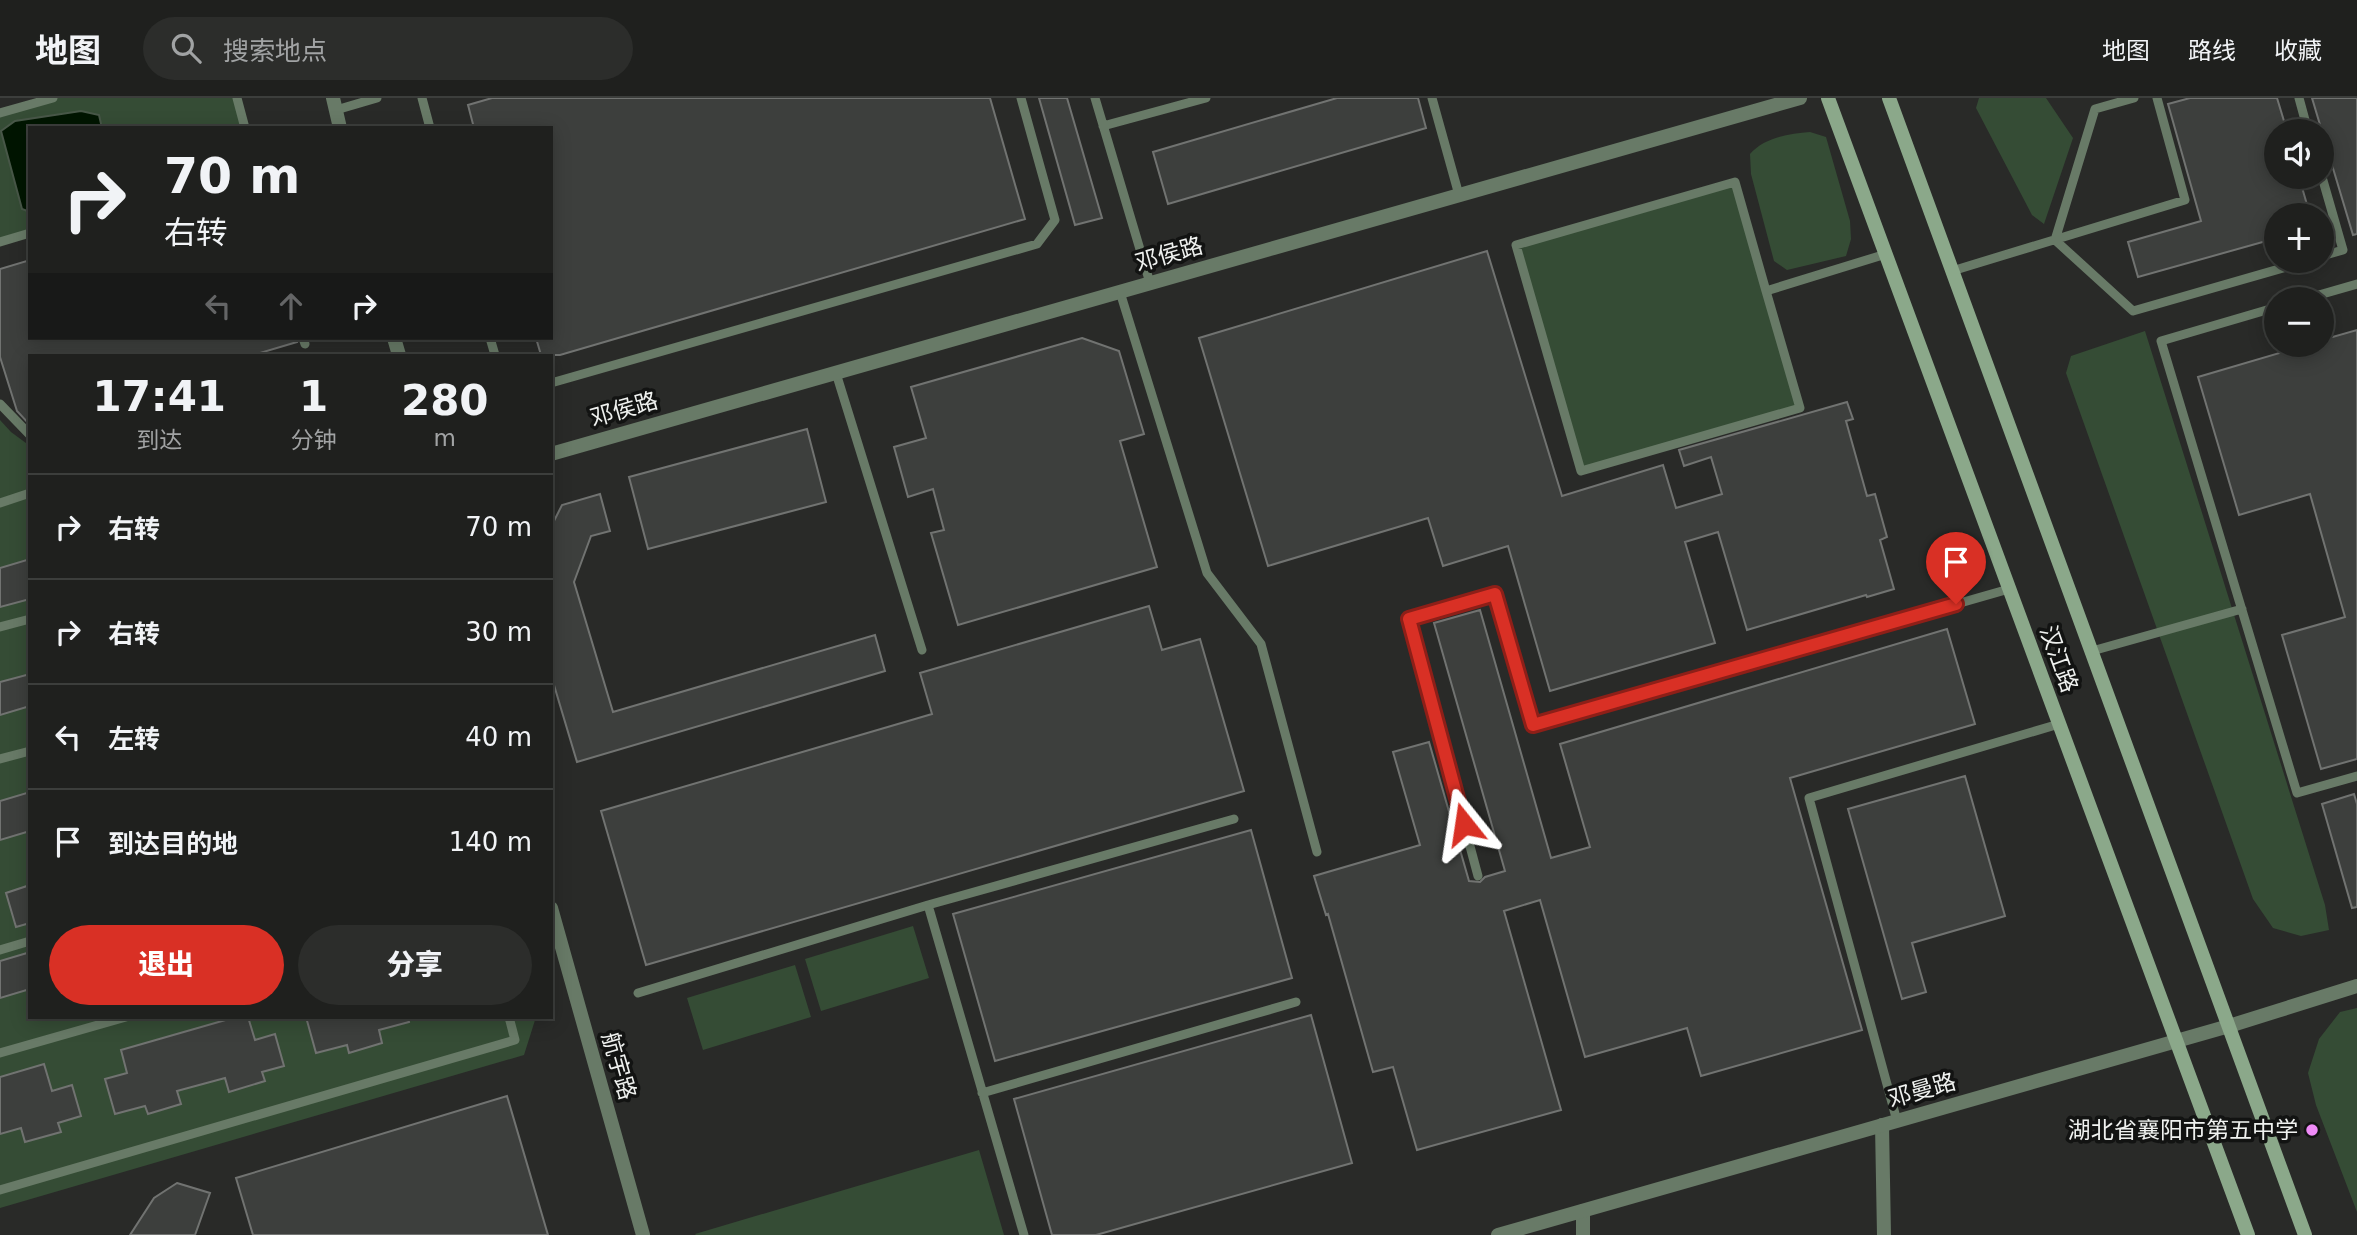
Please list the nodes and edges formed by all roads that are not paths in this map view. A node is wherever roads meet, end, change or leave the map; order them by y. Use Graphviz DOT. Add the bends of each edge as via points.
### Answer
graph roads {
  1 [pos="53,98"];
  2 [pos="237,98"];
  3 [pos="377,98"];
  4 [pos="422,98"];
  5 [pos="1021,98"];
  6 [pos="1095,98"];
  7 [pos="1206,98"];
  8 [pos="1432,98"];
  9 [pos="1800,98"];
  10 [pos="1828,98"];
  11 [pos="1889,98"];
  12 [pos="2134,98"];
  13 [pos="2157,98"];
  14 [pos="2299,98"];
  15 [pos="334,104"];
  16 [pos="0,113"];
  17 [pos="2305,119"];
  18 [pos="244,126"];
  19 [pos="340,126"];
  20 [pos="429,126"];
  21 [pos="1103,126"];
  22 [pos="1458,195"];
  23 [pos="2334,219"];
  24 [pos="28,234"];
  25 [pos="2055,240"];
  26 [pos="0,242"];
  27 [pos="2334,253"];
  28 [pos="1886,254"];
  29 [pos="1952,271"];
  30 [pos="2265,273"];
  31 [pos="1150,283"];
  32 [pos="2357,284"];
  33 [pos="1766,291"];
  34 [pos="2334,291"];
  35 [pos="1120,292"];
  36 [pos="2264,311"];
  37 [pos="836,373"];
  38 [pos="553,382"];
  39 [pos="0,404"];
  40 [pos="28,433"];
  41 [pos="553,453"];
  42 [pos="28,494"];
  43 [pos="0,503"];
  44 [pos="2009,589"];
  45 [pos="2242,609"];
  46 [pos="28,620"];
  47 [pos="0,627"];
  48 [pos="922,650"];
  49 [pos="2092,651"];
  50 [pos="2059,724"];
  51 [pos="28,752"];
  52 [pos="0,759"];
  53 [pos="2357,776"];
  54 [pos="1234,819"];
  55 [pos="1317,852"];
  56 [pos="1478,876"];
  57 [pos="928,905"];
  58 [pos="553,915"];
  59 [pos="28,942"];
  60 [pos="0,950"];
  61 [pos="2357,986"];
  62 [pos="638,993"];
  63 [pos="1296,1002"];
  64 [pos="119,1019"];
  65 [pos="510,1019"];
  66 [pos="2229,1026"];
  67 [pos="2176,1041"];
  68 [pos="0,1053"];
  69 [pos="982,1093"];
  70 [pos="1897,1121"];
  71 [pos="1882,1125"];
  72 [pos="0,1190"];
  73 [pos="1583,1211"];
  74 [pos="643,1235"];
  75 [pos="1024,1235"];
  76 [pos="1498,1235"];
  77 [pos="1583,1235"];
  78 [pos="1884,1235"];
  79 [pos="2248,1235"];
  80 [pos="2305,1235"];
  1 -- 16 [label="lane"];
  2 -- 18 [label="lane"];
  3 -- 15 [label="lane"];
  4 -- 20 [label="lane"];
  5 -- 38 [label="lane" via="1055,220 1037,244"];
  6 -- 21 [label="lane"];
  7 -- 21 [label="lane"];
  8 -- 22 [label="lane"];
  9 -- 22 [label="street, 邓侯路"];
  10 -- 28 [label="main road, 汉江路"];
  11 -- 29 [label="main road, 汉江路"];
  12 -- 25 [label="lane" via="2095,109"];
  13 -- 25 [label="lane" via="2185,200"];
  14 -- 17 [label="lane"];
  15 -- 19 [label="street"];
  21 -- 31 [label="lane"];
  22 -- 31 [label="street, 邓侯路"];
  23 -- 27 [label="lane" via="2343,250"];
  24 -- 26 [label="lane"];
  25 -- 29 [label="lane"];
  25 -- 30 [label="lane" via="2133,311"];
  28 -- 33 [label="lane"];
  28 -- 44 [label="main road, 汉江路"];
  29 -- 49 [label="main road, 汉江路"];
  31 -- 35 [label="street, 邓侯路"];
  32 -- 34 [label="lane"];
  33 -- 33 [label="lane" via="1735,183 1516,245 1581,471 1800,408"];
  35 -- 37 [label="street, 邓侯路"];
  35 -- 55 [label="lane" via="1207,573 1261,644"];
  36 -- 45 [label="lane" via="2161,341"];
  37 -- 41 [label="street, 邓侯路"];
  37 -- 48 [label="lane"];
  39 -- 40 [label="lane"];
  42 -- 43 [label="lane"];
  44 -- 50 [label="main road, 汉江路"];
  44 -- 56 [label="lane" via="1533,725 1495,594 1409,619"];
  45 -- 49 [label="lane"];
  45 -- 53 [label="lane" via="2297,793"];
  46 -- 47 [label="lane"];
  49 -- 66 [label="main road, 汉江路"];
  50 -- 67 [label="main road, 汉江路"];
  50 -- 70 [label="lane" via="1809,798"];
  51 -- 52 [label="lane"];
  54 -- 57 [label="lane"];
  57 -- 62 [label="lane"];
  57 -- 69 [label="lane"];
  58 -- 74 [label="street, 航宇路"];
  59 -- 60 [label="lane"];
  61 -- 66 [label="street, 邓曼路"];
  63 -- 69 [label="lane"];
  64 -- 68 [label="lane"];
  65 -- 72 [label="lane" via="516,1040"];
  66 -- 67 [label="street, 邓曼路"];
  66 -- 80 [label="main road, 汉江路"];
  67 -- 70 [label="street, 邓曼路"];
  67 -- 79 [label="main road, 汉江路"];
  69 -- 75 [label="lane"];
  70 -- 71 [label="street, 邓曼路"];
  71 -- 73 [label="street, 邓曼路"];
  71 -- 78 [label="street"];
  73 -- 76 [label="street, 邓曼路"];
  73 -- 77 [label="street"];
}
